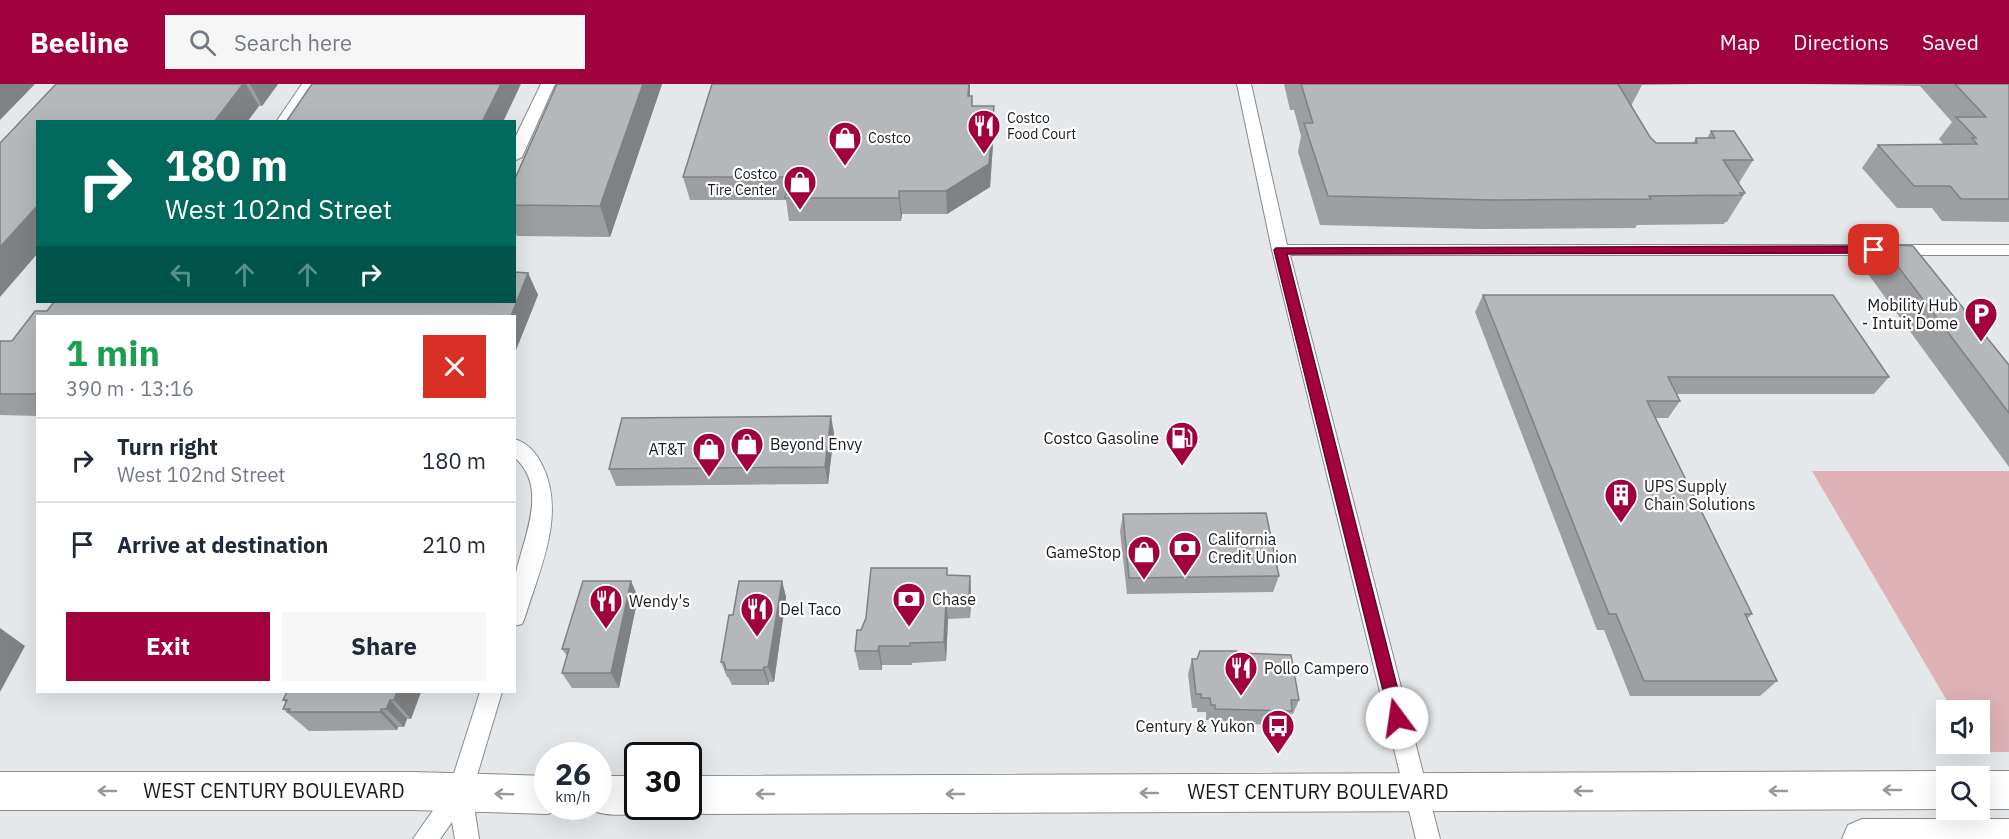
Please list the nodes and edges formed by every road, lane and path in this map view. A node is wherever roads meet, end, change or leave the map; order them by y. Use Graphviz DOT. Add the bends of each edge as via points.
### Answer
graph roads {
  1 [pos="309,84"];
  2 [pos="548,84"];
  3 [pos="1244,84"];
  4 [pos="284,120"];
  5 [pos="516,153"];
  6 [pos="1280,250"];
  7 [pos="2009,250"];
  8 [pos="516,448"];
  9 [pos="516,610"];
  10 [pos="491,693"];
  11 [pos="1936,790"];
  12 [pos="1990,790"];
  13 [pos="2009,790"];
  14 [pos="0,791"];
  15 [pos="460,792"];
  16 [pos="1417,792"];
  17 [pos="534,795"];
  18 [pos="702,795"];
  19 [pos="425,839"];
  20 [pos="467,839"];
  21 [pos="1428,839"];
  22 [pos="1862,839"];
  23 [pos="2009,839"];
  1 -- 4 [label="street"];
  2 -- 5 [label="street"];
  3 -- 6 [label="street"];
  6 -- 7 [label="street"];
  6 -- 16 [label="street"];
  8 -- 9 [label="street" via="532,462 544,500"];
  10 -- 15 [label="street"];
  11 -- 16 [label="main road, WEST CENTURY BOULEVARD, one-way"];
  12 -- 13 [label="main road"];
  15 -- 14 [label="main road, WEST CENTURY BOULEVARD, one-way"];
  17 -- 15 [label="main road, WEST CENTURY BOULEVARD, one-way"];
  15 -- 19 [label="street"];
  15 -- 20 [label="street"];
  16 -- 18 [label="main road, WEST CENTURY BOULEVARD, one-way"];
  16 -- 21 [label="street"];
  22 -- 23 [label="main road"];
}
